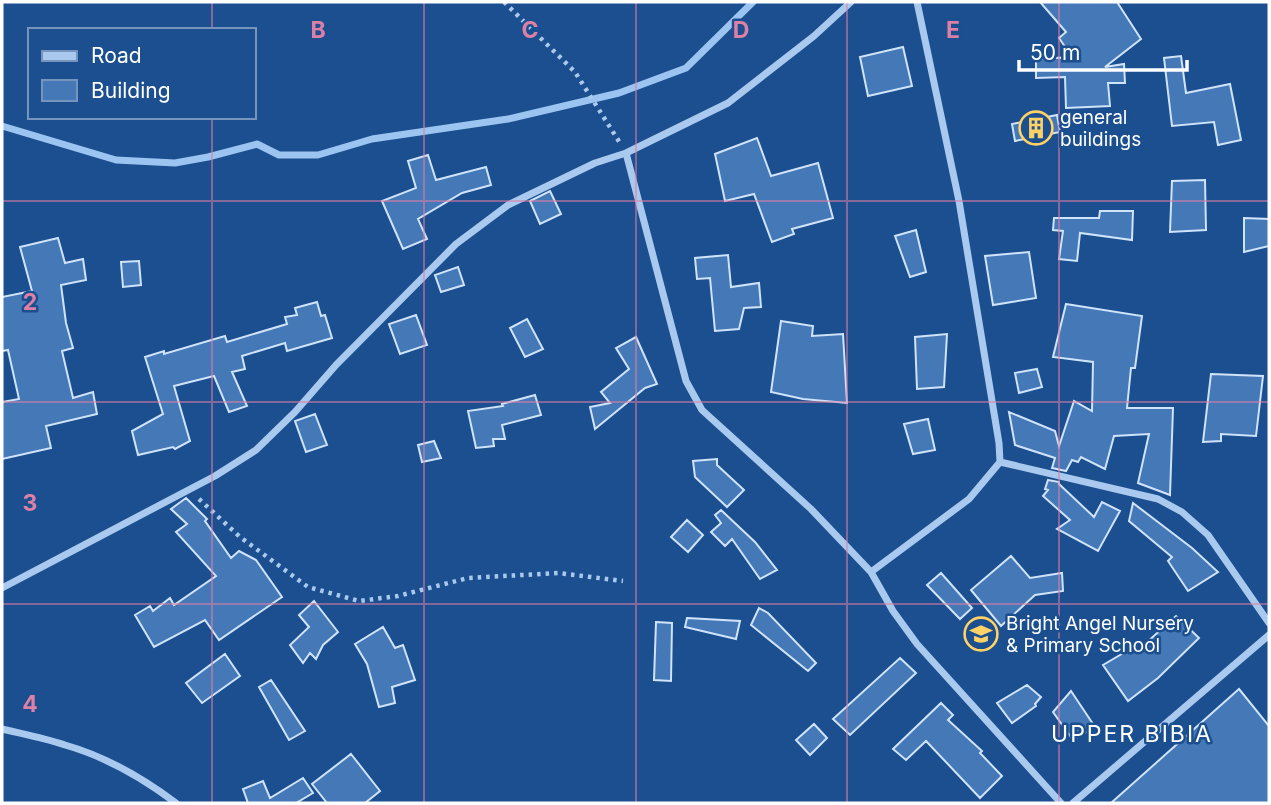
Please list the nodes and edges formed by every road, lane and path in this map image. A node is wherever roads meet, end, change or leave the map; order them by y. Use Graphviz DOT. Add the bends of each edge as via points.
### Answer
graph roads {
  1 [pos="504,2"];
  2 [pos="851,2"];
  3 [pos="917,2"];
  4 [pos="626,153"];
  5 [pos="1000,462"];
  6 [pos="188,489"];
  7 [pos="871,572"];
  8 [pos="623,582"];
  9 [pos="2,588"];
  10 [pos="1269,623"];
  11 [pos="1269,635"];
  12 [pos="2,729"];
  13 [pos="176,803"];
  14 [pos="1060,803"];
  15 [pos="1073,803"];
  1 -- 4 [label="path" via="575,72"];
  2 -- 4 [label="street" via="728,103"];
  3 -- 5 [label="street" via="959,201"];
  4 -- 6 [label="street" via="508,205 456,244 256,450"];
  4 -- 7 [label="street" via="686,382 702,410 811,509"];
  5 -- 7 [label="street" via="968,499"];
  5 -- 10 [label="street" via="1158,499 1182,512 1208,535"];
  6 -- 8 [label="path" via="240,537 308,587 359,601 468,579 558,573"];
  6 -- 9 [label="street"];
  7 -- 14 [label="street" via="916,644"];
  11 -- 15 [label="street"];
  12 -- 13 [label="street" via="99,758"];
}
